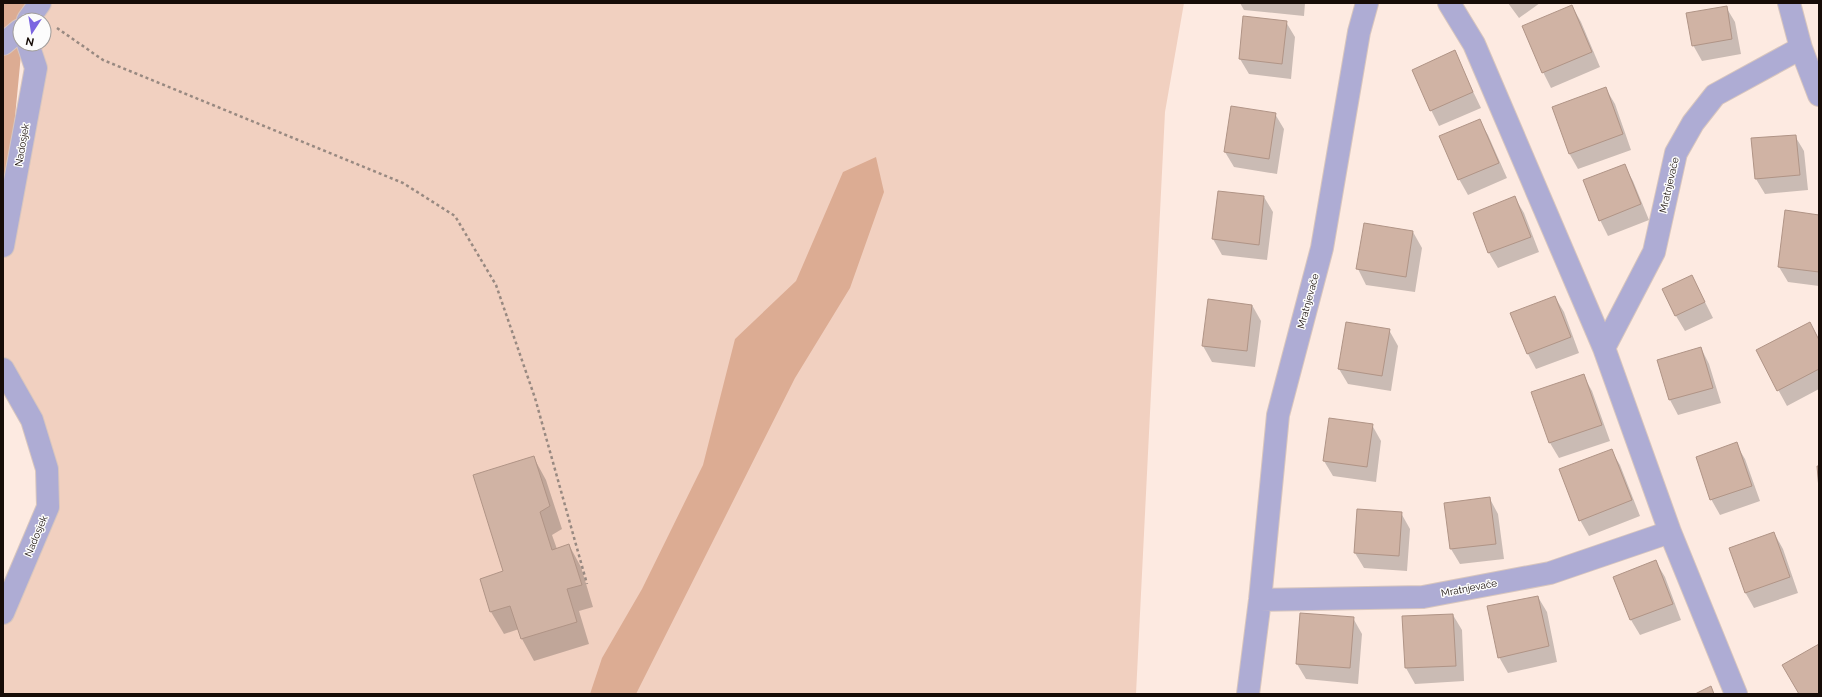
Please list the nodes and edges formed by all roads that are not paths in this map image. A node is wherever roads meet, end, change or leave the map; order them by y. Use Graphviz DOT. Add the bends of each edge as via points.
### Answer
graph roads {
  1 [pos="1367,3"];
  2 [pos="1449,3"];
  3 [pos="1789,3"];
  4 [pos="12,37"];
  5 [pos="3,44"];
  6 [pos="1801,48"];
  7 [pos="31,52"];
  8 [pos="1819,95"];
  9 [pos="3,246"];
  10 [pos="1604,348"];
  11 [pos="3,369"];
  12 [pos="1670,532"];
  13 [pos="1260,600"];
  14 [pos="3,613"];
  15 [pos="1248,694"];
  16 [pos="1736,694"];
  1 -- 13 [label="street, Mratnjevače" via="1359,32 1322,248 1278,415"];
  2 -- 10 [label="street" via="1474,44"];
  3 -- 6 [label="street"];
  4 -- 5 [label="street"];
  6 -- 8 [label="street"];
  6 -- 10 [label="street, Mratnjevače" via="1715,95 1693,123 1676,153 1654,252"];
  7 -- 9 [label="street, Nadosjek" via="36,68"];
  10 -- 12 [label="street"];
  11 -- 14 [label="street, Nadosjek" via="32,420 47,469 48,507"];
  12 -- 13 [label="street, Mratnjevače" via="1550,573 1423,597"];
  12 -- 16 [label="street"];
  13 -- 15 [label="street, Mratnjevače"];
}
